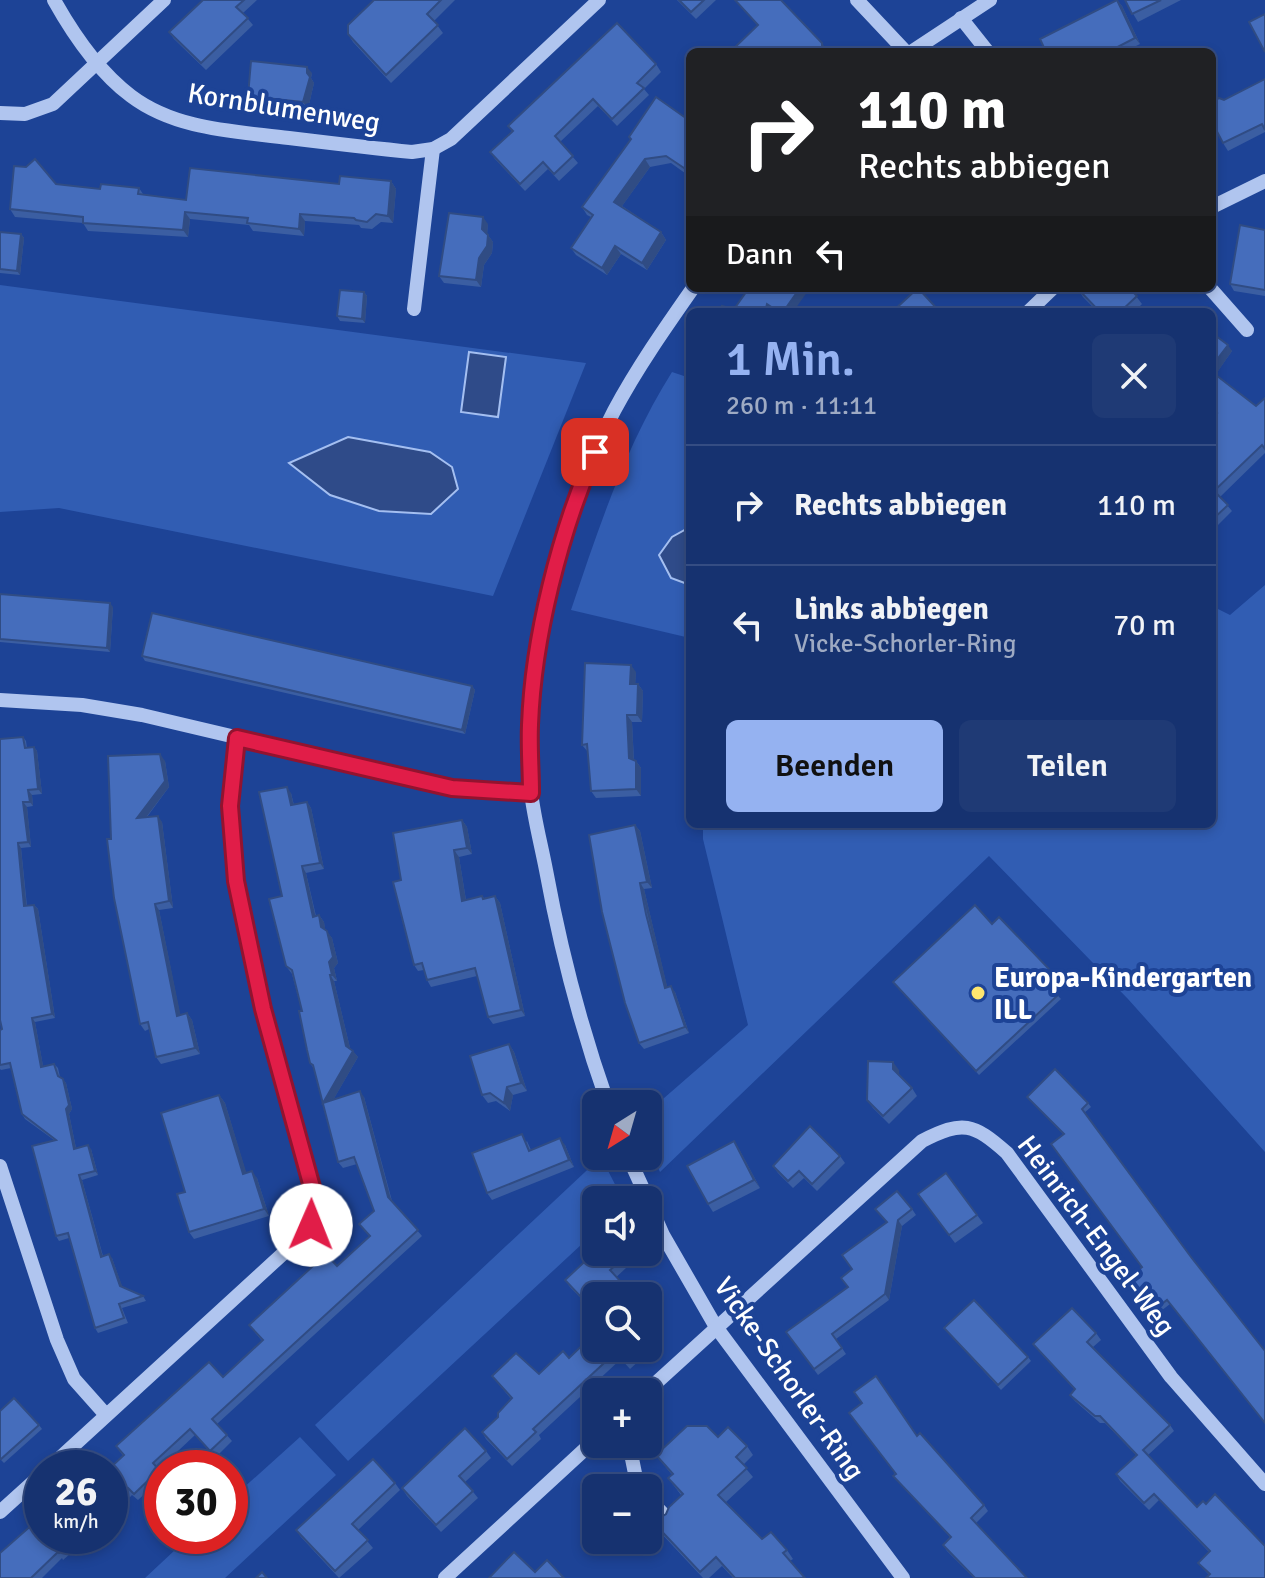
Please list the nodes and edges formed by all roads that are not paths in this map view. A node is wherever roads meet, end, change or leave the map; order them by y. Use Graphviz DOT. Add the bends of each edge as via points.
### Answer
graph roads {
  1 [pos="54,0"];
  2 [pos="164,0"];
  3 [pos="599,0"];
  4 [pos="857,0"];
  5 [pos="990,0"];
  6 [pos="961,18"];
  7 [pos="905,48"];
  8 [pos="915,48"];
  9 [pos="985,48"];
  10 [pos="97,63"];
  11 [pos="0,113"];
  12 [pos="433,149"];
  13 [pos="1265,181"];
  14 [pos="1216,205"];
  15 [pos="690,292"];
  16 [pos="1049,292"];
  17 [pos="1214,292"];
  18 [pos="1032,308"];
  19 [pos="414,309"];
  20 [pos="1247,330"];
  21 [pos="0,700"];
  22 [pos="237,738"];
  23 [pos="531,793"];
  24 [pos="603,1090"];
  25 [pos="0,1166"];
  26 [pos="662,1233"];
  27 [pos="716,1327"];
  28 [pos="661,1378"];
  29 [pos="106,1415"];
  30 [pos="68,1450"];
  31 [pos="582,1452"];
  32 [pos="1265,1484"];
  33 [pos="24,1490"];
  34 [pos="0,1512"];
  35 [pos="662,1513"];
  36 [pos="665,1516"];
  37 [pos="445,1578"];
  38 [pos="903,1578"];
  1 -- 10 [label="street, Kornblumenweg"];
  2 -- 10 [label="street"];
  3 -- 12 [label="street" via="451,139"];
  4 -- 7 [label="street"];
  5 -- 6 [label="street"];
  6 -- 8 [label="street"];
  6 -- 9 [label="street"];
  10 -- 11 [label="street" via="53,104 25,114"];
  10 -- 12 [label="street, Kornblumenweg" via="131,96 196,126 374,149"];
  12 -- 19 [label="street"];
  13 -- 14 [label="street"];
  15 -- 23 [label="street" via="613,412 574,510 536,658"];
  16 -- 18 [label="street"];
  17 -- 20 [label="street"];
  21 -- 22 [label="street" via="82,705"];
  22 -- 23 [label="street" via="452,788"];
  22 -- 29 [label="street" via="230,806 236,881 263,1009 318,1209 299,1239"];
  23 -- 24 [label="street" via="561,952"];
  25 -- 29 [label="street" via="57,1340 74,1379"];
  26 -- 27 [label="street, Vicke-Schorler-Ring"];
  27 -- 28 [label="street"];
  27 -- 32 [label="street, Heinrich-Engel-Weg" via="922,1141 945,1129 970,1127 1007,1153 1171,1377"];
  27 -- 38 [label="street, Vicke-Schorler-Ring"];
  29 -- 30 [label="street"];
  31 -- 37 [label="street"];
  33 -- 34 [label="street"];
  35 -- 36 [label="street"];
}
